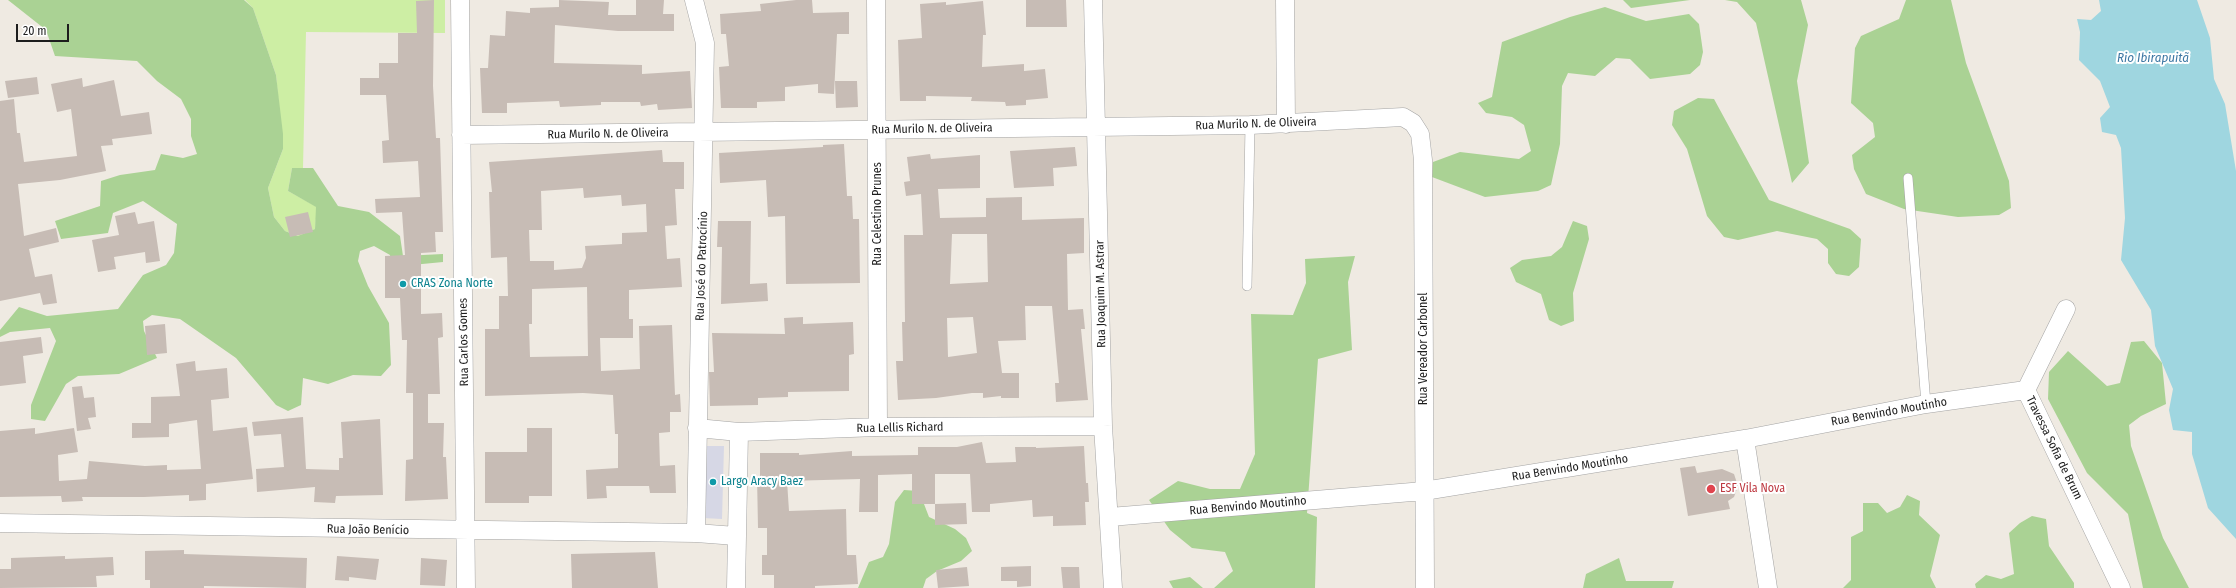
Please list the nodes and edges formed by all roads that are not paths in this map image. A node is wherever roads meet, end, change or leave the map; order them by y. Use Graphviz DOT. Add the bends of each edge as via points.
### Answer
graph roads {
  1 [pos="460,0"];
  2 [pos="694,0"];
  3 [pos="876,0"];
  4 [pos="1093,0"];
  5 [pos="1285,0"];
  6 [pos="1404,116"];
  7 [pos="1286,124"];
  8 [pos="1250,125"];
  9 [pos="1097,128"];
  10 [pos="878,130"];
  11 [pos="705,133"];
  12 [pos="461,135"];
  13 [pos="1908,178"];
  14 [pos="1247,286"];
  15 [pos="2066,309"];
  16 [pos="2026,390"];
  17 [pos="1926,404"];
  18 [pos="1104,426"];
  19 [pos="878,427"];
  20 [pos="697,428"];
  21 [pos="739,432"];
  22 [pos="1744,439"];
  23 [pos="1424,491"];
  24 [pos="1110,517"];
  25 [pos="0,523"];
  26 [pos="466,531"];
  27 [pos="696,534"];
  28 [pos="736,536"];
  29 [pos="466,588"];
  30 [pos="736,588"];
  31 [pos="1113,588"];
  32 [pos="1425,588"];
  33 [pos="1768,588"];
  34 [pos="2121,588"];
  1 -- 12 [label="street, Rua Carlos Gomes"];
  2 -- 11 [label="street, Rua José do Patrocínio" via="705,43"];
  3 -- 10 [label="street, Rua Celestino Prunes"];
  4 -- 9 [label="street, Rua Joaquim M. Astrar"];
  5 -- 7 [label="street"];
  6 -- 7 [label="street, Rua Murilo N. de Oliveira"];
  6 -- 23 [label="street, Rua Vereador Carbonel" via="1413,123 1420,134 1423,160"];
  7 -- 8 [label="street, Rua Murilo N. de Oliveira"];
  8 -- 9 [label="street, Rua Murilo N. de Oliveira"];
  8 -- 14 [label="lane"];
  9 -- 10 [label="street, Rua Murilo N. de Oliveira"];
  9 -- 18 [label="street, Rua Joaquim M. Astrar"];
  10 -- 11 [label="street, Rua Murilo N. de Oliveira"];
  10 -- 19 [label="street, Rua Celestino Prunes"];
  11 -- 12 [label="street, Rua Murilo N. de Oliveira"];
  11 -- 20 [label="street, Rua José do Patrocínio"];
  12 -- 26 [label="street, Rua Carlos Gomes"];
  13 -- 17 [label="lane"];
  15 -- 16 [label="street, Travessa Sofia de Brum"];
  16 -- 17 [label="street, Rua Benvindo Moutinho"];
  16 -- 34 [label="street, Travessa Sofia de Brum"];
  17 -- 22 [label="street, Rua Benvindo Moutinho"];
  18 -- 19 [label="street, Rua Lellis Richard"];
  18 -- 24 [label="street, Rua Joaquim M. Astrar"];
  19 -- 21 [label="street, Rua Lellis Richard"];
  20 -- 21 [label="street, Rua Lellis Richard"];
  20 -- 27 [label="street, Rua José do Patrocínio"];
  21 -- 28 [label="street"];
  22 -- 23 [label="street, Rua Benvindo Moutinho"];
  22 -- 33 [label="street"];
  23 -- 24 [label="street, Rua Benvindo Moutinho"];
  23 -- 32 [label="street, Rua Vereador Carbonel"];
  24 -- 31 [label="street, Rua Joaquim M. Astrar"];
  25 -- 26 [label="street, Rua João Benício"];
  26 -- 27 [label="street, Rua João Benício"];
  26 -- 29 [label="street, Rua Carlos Gomes"];
  27 -- 28 [label="street, Rua João Benício"];
  28 -- 30 [label="street"];
}
